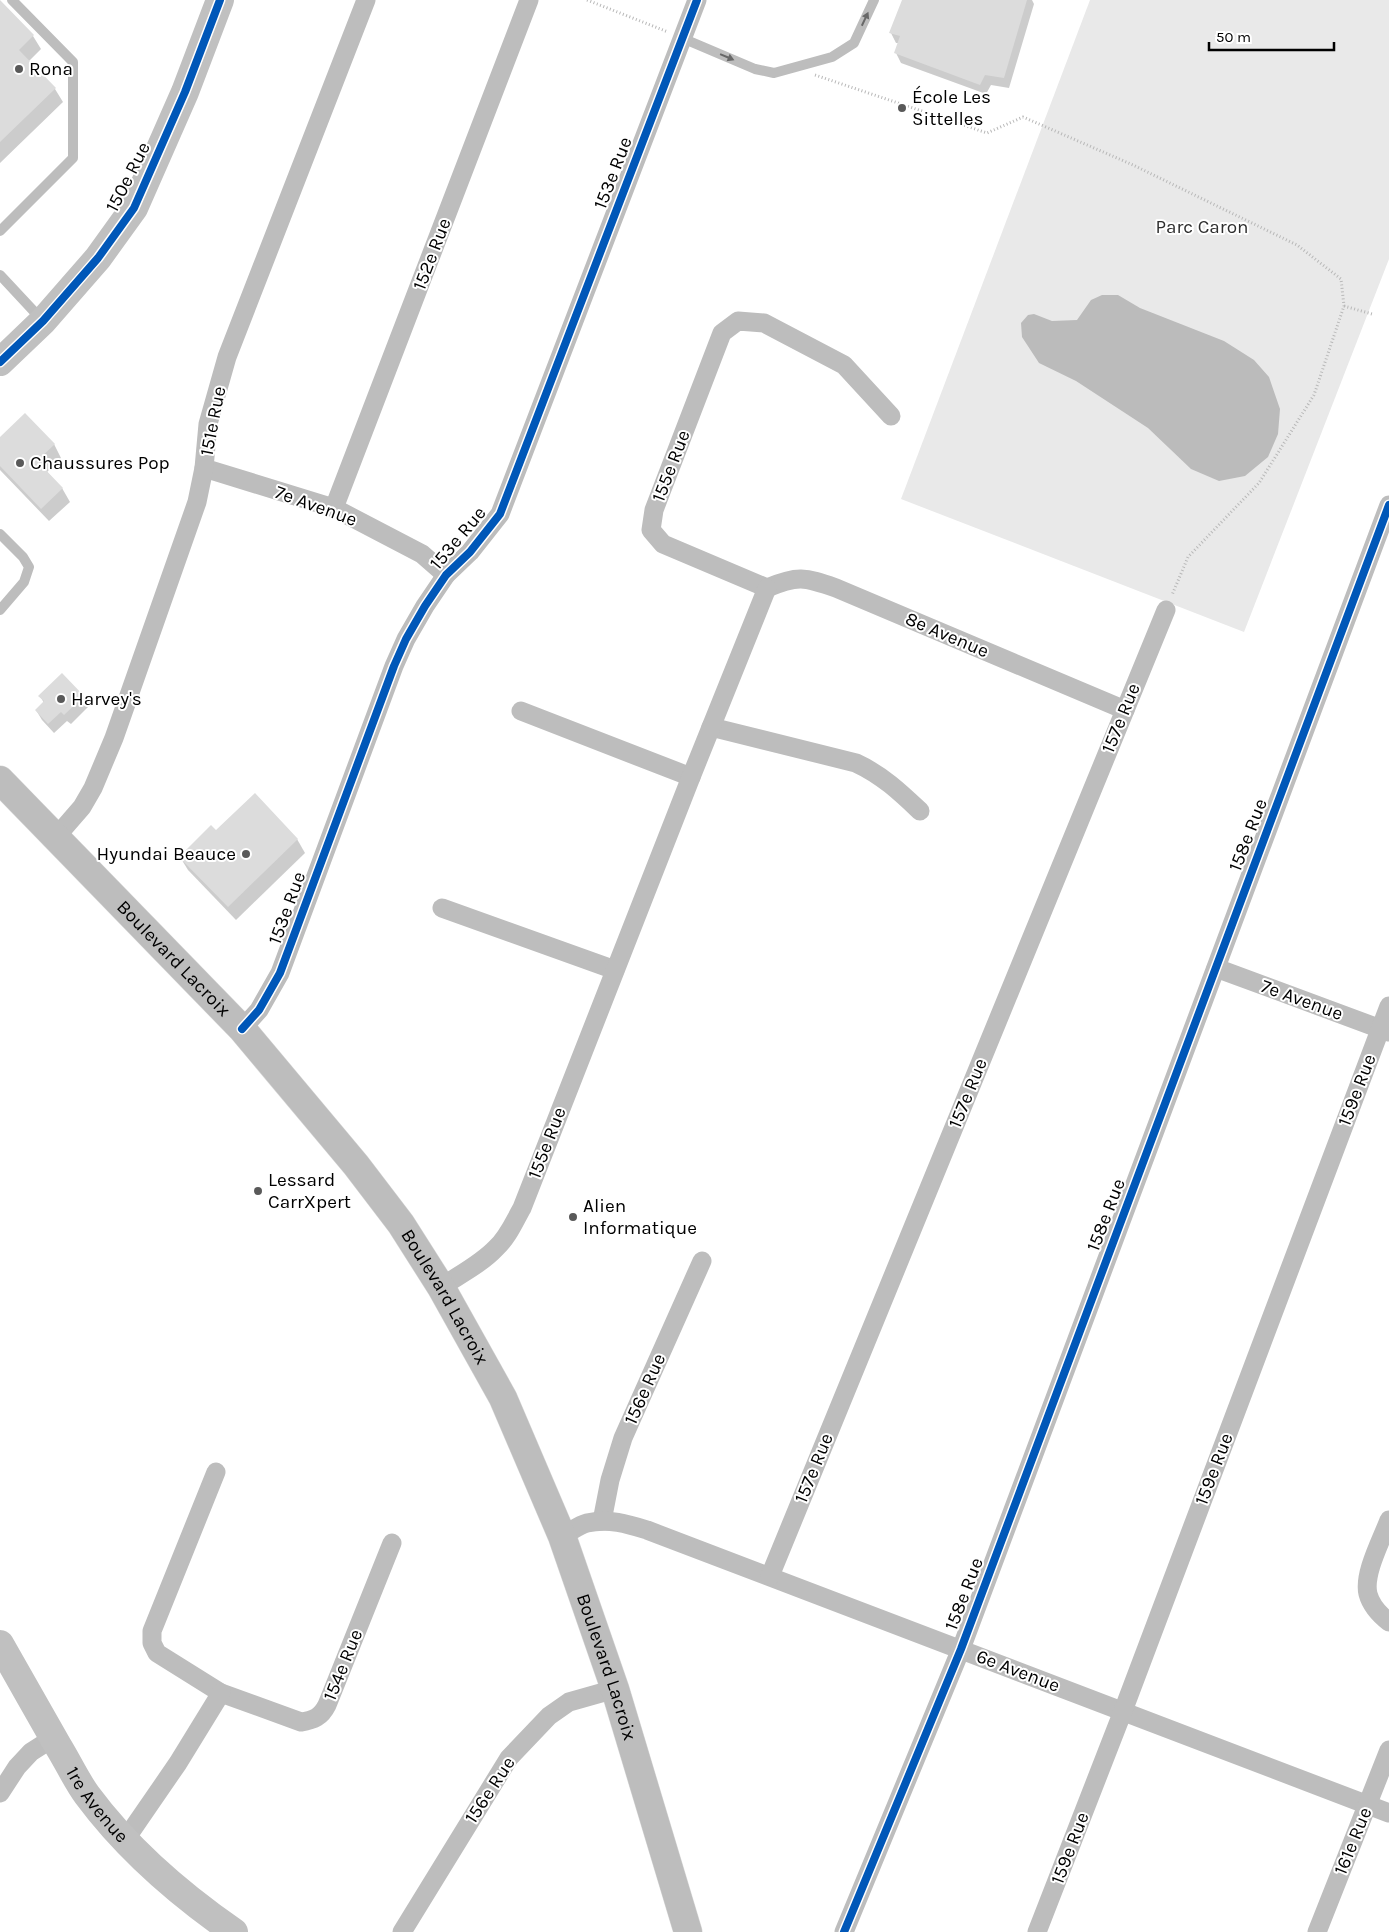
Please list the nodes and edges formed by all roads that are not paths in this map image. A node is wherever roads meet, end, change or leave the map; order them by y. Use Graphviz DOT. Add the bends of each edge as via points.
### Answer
graph roads {
  1 [pos="12,0"];
  2 [pos="220,0"];
  3 [pos="366,0"];
  4 [pos="529,0"];
  5 [pos="697,0"];
  6 [pos="874,0"];
  7 [pos="682,38"];
  8 [pos="0,231"];
  9 [pos="0,275"];
  10 [pos="43,321"];
  11 [pos="0,362"];
  12 [pos="891,416"];
  13 [pos="204,468"];
  14 [pos="1389,505"];
  15 [pos="334,508"];
  16 [pos="0,534"];
  17 [pos="446,575"];
  18 [pos="767,588"];
  19 [pos="1,606"];
  20 [pos="1166,610"];
  21 [pos="1125,710"];
  22 [pos="521,711"];
  23 [pos="711,727"];
  24 [pos="691,777"];
  25 [pos="0,780"];
  26 [pos="920,811"];
  27 [pos="56,837"];
  28 [pos="442,908"];
  29 [pos="1216,968"];
  30 [pos="615,970"];
  31 [pos="1389,1006"];
  32 [pos="242,1029"];
  33 [pos="1385,1030"];
  34 [pos="702,1261"];
  35 [pos="441,1287"];
  36 [pos="216,1472"];
  37 [pos="1389,1520"];
  38 [pos="602,1521"];
  39 [pos="562,1536"];
  40 [pos="392,1543"];
  41 [pos="770,1576"];
  42 [pos="1389,1622"];
  43 [pos="0,1644"];
  44 [pos="961,1649"];
  45 [pos="615,1689"];
  46 [pos="221,1693"];
  47 [pos="1123,1711"];
  48 [pos="54,1738"];
  49 [pos="1389,1750"];
  50 [pos="0,1793"];
  51 [pos="1368,1804"];
  52 [pos="1389,1813"];
  53 [pos="124,1840"];
  54 [pos="234,1932"];
  55 [pos="402,1932"];
  56 [pos="688,1932"];
  57 [pos="844,1932"];
  58 [pos="1037,1932"];
  59 [pos="1317,1932"];
  1 -- 8 [label="lane" via="72,62 73,158"];
  2 -- 10 [label="street, 150e Rue" via="185,92 134,208 98,258"];
  3 -- 13 [label="street, 151e Rue" via="227,357 208,424"];
  4 -- 15 [label="street, 152e Rue"];
  5 -- 7 [label="street, 153e Rue"];
  7 -- 6 [label="lane, one-way" via="755,69 774,73 832,57 854,43"];
  7 -- 17 [label="street, 153e Rue" via="500,514 470,552"];
  9 -- 10 [label="lane"];
  10 -- 11 [label="street, 150e Rue"];
  12 -- 18 [label="street, 155e Rue" via="844,365 764,323 738,321 722,333 654,510 651,530 663,544"];
  13 -- 15 [label="street, 7e Avenue"];
  13 -- 27 [label="street, 151e Rue" via="197,502 114,738 82,807"];
  14 -- 29 [label="street, 158e Rue"];
  15 -- 17 [label="street, 7e Avenue" via="422,554"];
  16 -- 19 [label="lane" via="23,557 28,568 24,582"];
  17 -- 32 [label="street, 153e Rue" via="420,614 394,666 280,973 259,1010"];
  18 -- 21 [label="street, 8e Avenue" via="795,578 836,588"];
  18 -- 23 [label="street, 155e Rue"];
  20 -- 21 [label="street, 157e Rue"];
  21 -- 41 [label="street, 157e Rue"];
  22 -- 24 [label="street"];
  23 -- 24 [label="street, 155e Rue"];
  23 -- 26 [label="street" via="856,763 888,781"];
  24 -- 30 [label="street, 155e Rue"];
  25 -- 27 [label="main road, Boulevard Lacroix"];
  27 -- 32 [label="main road, Boulevard Lacroix"];
  28 -- 30 [label="street"];
  29 -- 33 [label="street, 7e Avenue"];
  29 -- 44 [label="street, 158e Rue"];
  30 -- 35 [label="street, 155e Rue" via="522,1208 508,1234 485,1258"];
  31 -- 33 [label="street, 159e Rue"];
  32 -- 35 [label="main road, Boulevard Lacroix" via="356,1164 402,1224"];
  33 -- 47 [label="street, 159e Rue"];
  34 -- 38 [label="street, 156e Rue" via="623,1438"];
  35 -- 39 [label="main road, Boulevard Lacroix" via="503,1398"];
  36 -- 46 [label="street, 154e Rue" via="152,1631 152,1644 157,1653"];
  37 -- 42 [label="street" via="1372,1564 1368,1593 1377,1610"];
  38 -- 39 [label="street, 6e Avenue" via="585,1523"];
  38 -- 41 [label="street, 6e Avenue" via="647,1530"];
  39 -- 45 [label="main road, Boulevard Lacroix"];
  40 -- 46 [label="street, 154e Rue" via="322,1715 301,1722"];
  41 -- 44 [label="street, 6e Avenue"];
  43 -- 48 [label="street, 1re Avenue"];
  44 -- 47 [label="street, 6e Avenue"];
  44 -- 57 [label="street, 158e Rue"];
  45 -- 55 [label="street, 156e Rue" via="569,1702 549,1716 509,1758"];
  45 -- 56 [label="main road, Boulevard Lacroix"];
  46 -- 53 [label="street" via="178,1763"];
  47 -- 51 [label="street, 6e Avenue"];
  47 -- 58 [label="street, 159e Rue"];
  48 -- 50 [label="street" via="31,1752"];
  48 -- 53 [label="street, 1re Avenue" via="86,1793"];
  49 -- 51 [label="street, 161e Rue"];
  51 -- 52 [label="street, 6e Avenue"];
  51 -- 59 [label="street, 161e Rue"];
  53 -- 54 [label="street, 1re Avenue" via="206,1913"];
}
